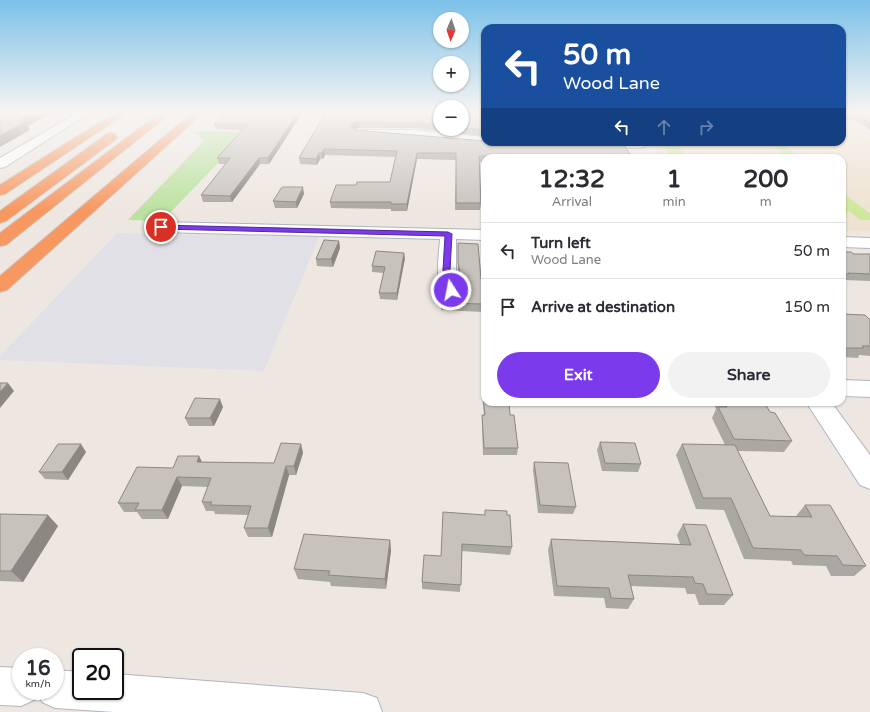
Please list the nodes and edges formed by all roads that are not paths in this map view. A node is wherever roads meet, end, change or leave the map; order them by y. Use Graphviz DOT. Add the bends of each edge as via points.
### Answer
graph roads {
  1 [pos="32,145"];
  2 [pos="71,145"];
  3 [pos="100,145"];
  4 [pos="124,145"];
  5 [pos="161,145"];
  6 [pos="623,146"];
  7 [pos="641,147"];
  8 [pos="0,152"];
  9 [pos="19,153"];
  10 [pos="0,164"];
  11 [pos="0,191"];
  12 [pos="0,218"];
  13 [pos="161,227"];
  14 [pos="448,234"];
  15 [pos="481,235"];
  16 [pos="0,241"];
  17 [pos="846,242"];
  18 [pos="870,243"];
  19 [pos="0,286"];
  20 [pos="451,290"];
  21 [pos="846,388"];
  22 [pos="870,389"];
  23 [pos="821,406"];
  24 [pos="870,476"];
  25 [pos="0,686"];
  26 [pos="12,687"];
  27 [pos="124,694"];
  28 [pos="363,712"];
  1 -- 9 [label="street"];
  2 -- 11 [label="highway"];
  3 -- 12 [label="highway"];
  4 -- 16 [label="highway"];
  5 -- 19 [label="highway"];
  6 -- 7 [label="street"];
  8 -- 9 [label="street"];
  9 -- 10 [label="street"];
  13 -- 14 [label="street"];
  14 -- 15 [label="street"];
  14 -- 20 [label="street" via="447,270"];
  17 -- 18 [label="street"];
  21 -- 22 [label="street"];
  23 -- 24 [label="street"];
  25 -- 26 [label="street"];
  27 -- 28 [label="street"];
}
